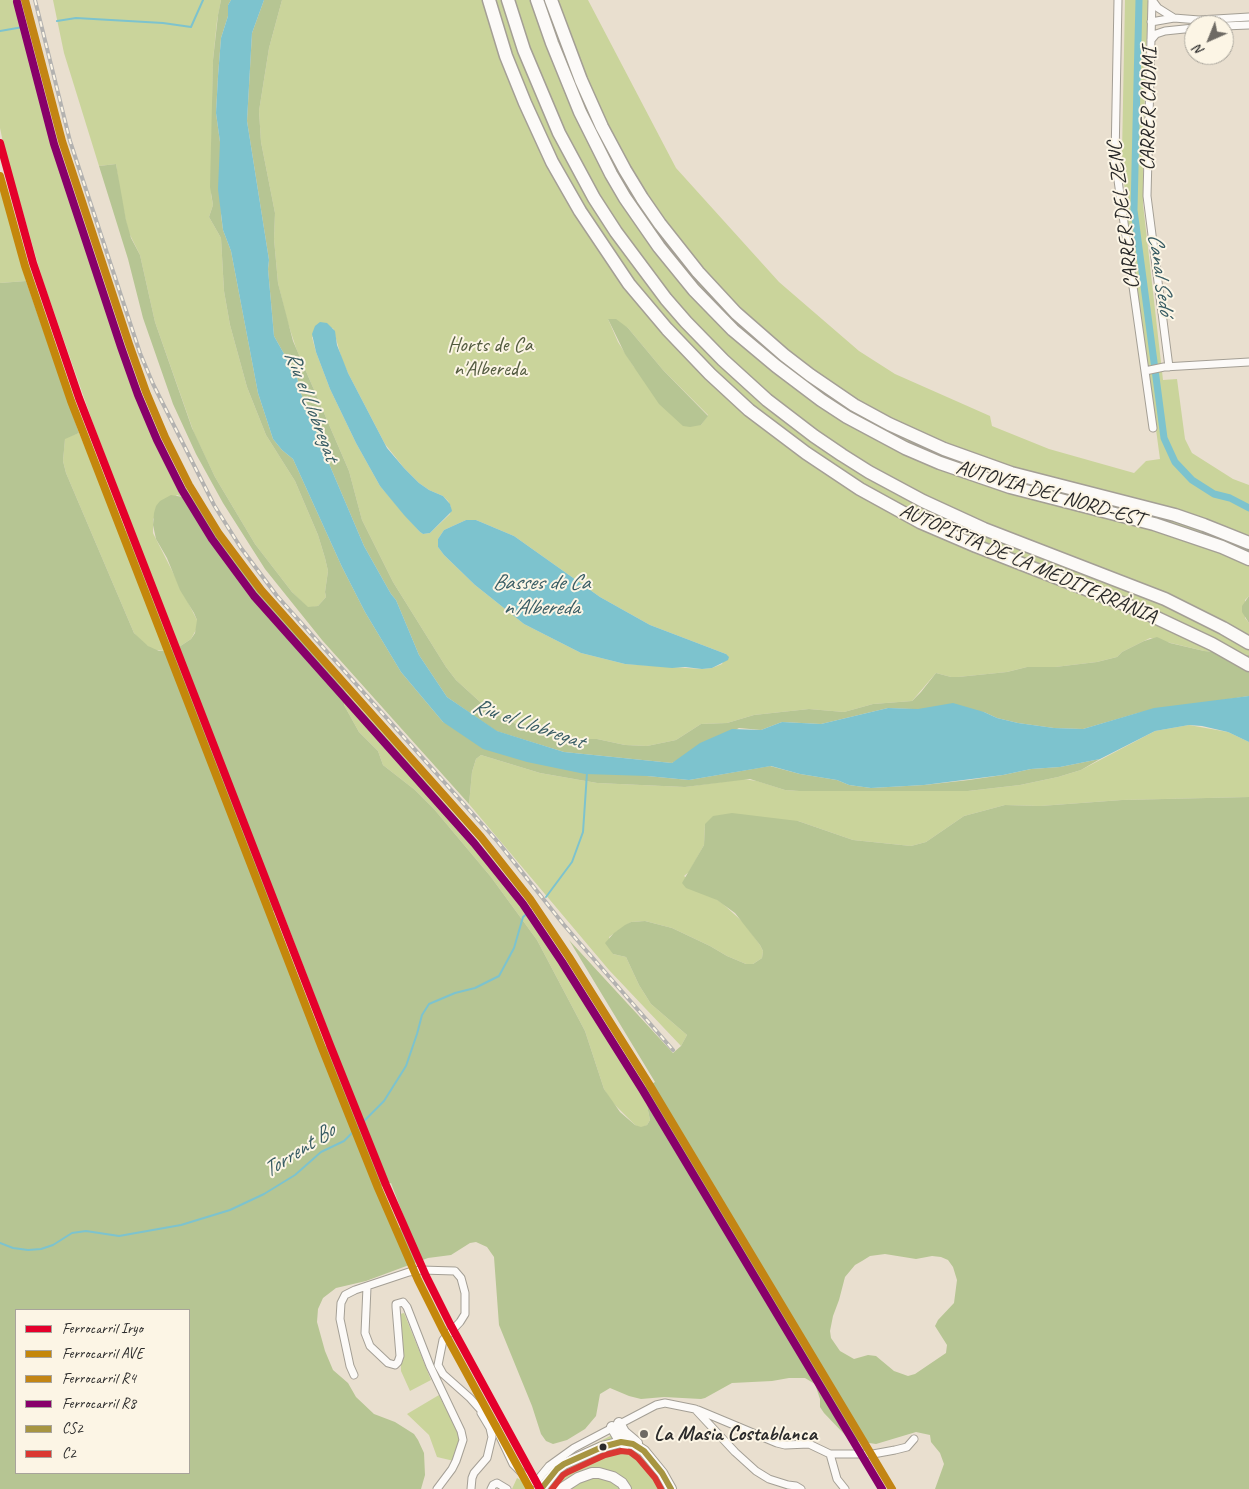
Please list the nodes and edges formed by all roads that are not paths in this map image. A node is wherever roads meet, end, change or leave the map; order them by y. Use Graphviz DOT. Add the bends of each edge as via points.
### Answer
graph roads {
  1 [pos="489,0"];
  2 [pos="508,0"];
  3 [pos="536,0"];
  4 [pos="550,0"];
  5 [pos="1118,0"];
  6 [pos="1152,0"];
  7 [pos="1174,18"];
  8 [pos="1249,18"];
  9 [pos="1151,24"];
  10 [pos="1249,25"];
  11 [pos="1234,26"];
  12 [pos="1184,29"];
  13 [pos="1165,31"];
  14 [pos="1151,41"];
  15 [pos="1249,362"];
  16 [pos="1166,367"];
  17 [pos="1147,370"];
  18 [pos="1153,428"];
  19 [pos="1249,543"];
  20 [pos="1249,560"];
  21 [pos="1249,643"];
  22 [pos="1249,666"];
  23 [pos="366,1287"];
  24 [pos="438,1365"];
  25 [pos="430,1366"];
  26 [pos="354,1374"];
  27 [pos="476,1404"];
  28 [pos="695,1409"];
  29 [pos="619,1431"];
  30 [pos="914,1439"];
  31 [pos="639,1452"];
  32 [pos="600,1454"];
  33 [pos="830,1454"];
  34 [pos="550,1478"];
  35 [pos="536,1487"];
  36 [pos="787,1487"];
  37 [pos="437,1489"];
  38 [pos="471,1489"];
  39 [pos="491,1489"];
  40 [pos="507,1489"];
  41 [pos="561,1489"];
  42 [pos="626,1489"];
  43 [pos="667,1489"];
  44 [pos="671,1489"];
  45 [pos="801,1489"];
  46 [pos="845,1489"];
  1 -- 22 [label="highway, AUTOPISTA DE LA MEDITERRÀNIA" via="525,103 552,162 580,211 629,284 667,329 749,410 860,489 920,522 1142,611 1212,644"];
  2 -- 21 [label="highway, AUTOPISTA DE LA MEDITERRÀNIA" via="544,100 594,198 666,299 755,389 821,441 914,497 1165,599"];
  3 -- 20 [label="highway, AUTOVIA DEL NORD-EST" via="580,112 611,174 636,214 677,270 713,310 789,377 868,429 940,463 1010,488 1154,524 1222,547"];
  4 -- 19 [label="highway, AUTOVIA DEL NORD-EST" via="595,111 642,198 698,272 736,313 784,355 854,404 944,450 1011,473 1175,515"];
  5 -- 17 [label="street, CARRER DEL ZENC" via="1114,159"];
  6 -- 7 [label="street"];
  6 -- 9 [label="street, CARRER CADMI"];
  7 -- 8 [label="street"];
  7 -- 9 [label="street"];
  9 -- 13 [label="street" via="1157,24"];
  9 -- 14 [label="street, CARRER CADMI"];
  10 -- 11 [label="street"];
  12 -- 13 [label="street"];
  13 -- 14 [label="street" via="1156,34"];
  14 -- 16 [label="street, CARRER CADMI" via="1147,196"];
  15 -- 16 [label="street"];
  16 -- 17 [label="street"];
  17 -- 18 [label="street, CARRER DEL ZENC"];
  23 -- 24 [label="street" via="421,1270 450,1270 459,1274 465,1293 465,1314 443,1340"];
  23 -- 25 [label="street" via="364,1333 373,1351 388,1363 395,1365 398,1362 396,1304 404,1302"];
  23 -- 26 [label="street" via="345,1295 340,1311"];
  24 -- 25 [label="street"];
  24 -- 27 [label="street" via="443,1374"];
  25 -- 37 [label="street" via="463,1440 452,1469"];
  27 -- 35 [label="street" via="495,1426 516,1469"];
  27 -- 38 [label="street" via="492,1437 487,1458 472,1478"];
  28 -- 29 [label="street" via="665,1403 656,1405"];
  28 -- 33 [label="street" via="777,1443 809,1444"];
  28 -- 36 [label="street" via="756,1471"];
  29 -- 31 [label="main road"];
  29 -- 32 [label="main road"];
  29 -- 34 [label="main road" via="602,1446 557,1469"];
  29 -- 35 [label="street" via="560,1457 549,1466"];
  30 -- 33 [label="street" via="907,1447 873,1454"];
  31 -- 32 [label="main road" via="623,1449"];
  31 -- 43 [label="main road"];
  31 -- 44 [label="main road" via="662,1473"];
  32 -- 34 [label="main road"];
  33 -- 46 [label="street" via="837,1479"];
  34 -- 35 [label="main road"];
  36 -- 45 [label="street"];
  39 -- 40 [label="street" via="496,1483"];
  41 -- 42 [label="main road" via="592,1473 618,1480"];
}
